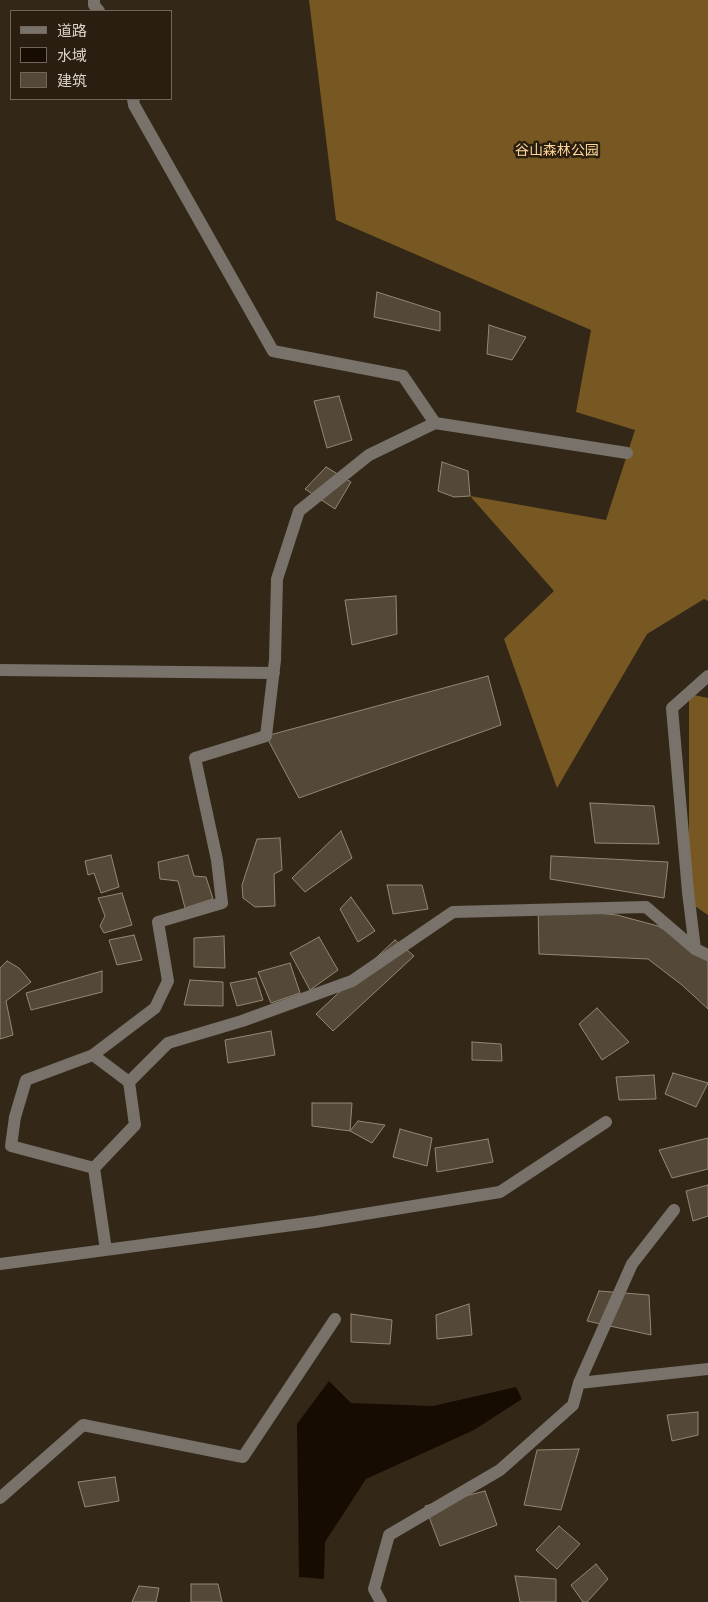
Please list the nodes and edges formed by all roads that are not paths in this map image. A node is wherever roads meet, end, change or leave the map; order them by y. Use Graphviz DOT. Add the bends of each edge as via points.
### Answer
graph roads {
  1 [pos="133,100"];
  2 [pos="435,423"];
  3 [pos="628,452"];
  4 [pos="0,670"];
  5 [pos="274,673"];
  6 [pos="708,676"];
  7 [pos="694,949"];
  8 [pos="708,955"];
  9 [pos="93,1055"];
  10 [pos="129,1082"];
  11 [pos="606,1122"];
  12 [pos="5,1143"];
  13 [pos="94,1168"];
  14 [pos="674,1210"];
  15 [pos="106,1250"];
  16 [pos="0,1264"];
  17 [pos="335,1319"];
  18 [pos="708,1369"];
  19 [pos="579,1383"];
  20 [pos="0,1498"];
  21 [pos="381,1602"];
  1 -- 2 [label="street" via="273,351 403,376"];
  2 -- 3 [label="street"];
  2 -- 5 [label="street" via="369,455 299,511 277,579"];
  4 -- 5 [label="street"];
  5 -- 9 [label="street" via="266,736 195,758 222,903 158,922 168,981 155,1008"];
  6 -- 7 [label="street" via="672,708"];
  7 -- 8 [label="street"];
  7 -- 10 [label="street" via="646,907 453,912 352,981 242,1021 168,1043"];
  9 -- 10 [label="street"];
  9 -- 12 [label="street" via="26,1080"];
  10 -- 13 [label="street" via="135,1125"];
  11 -- 15 [label="street" via="500,1192 315,1222"];
  12 -- 13 [label="street"];
  13 -- 15 [label="street"];
  14 -- 19 [label="street" via="632,1264"];
  15 -- 16 [label="street"];
  17 -- 20 [label="street" via="243,1457 83,1425"];
  18 -- 19 [label="street"];
  19 -- 21 [label="street" via="573,1405 500,1470 389,1535 374,1589"];
}
